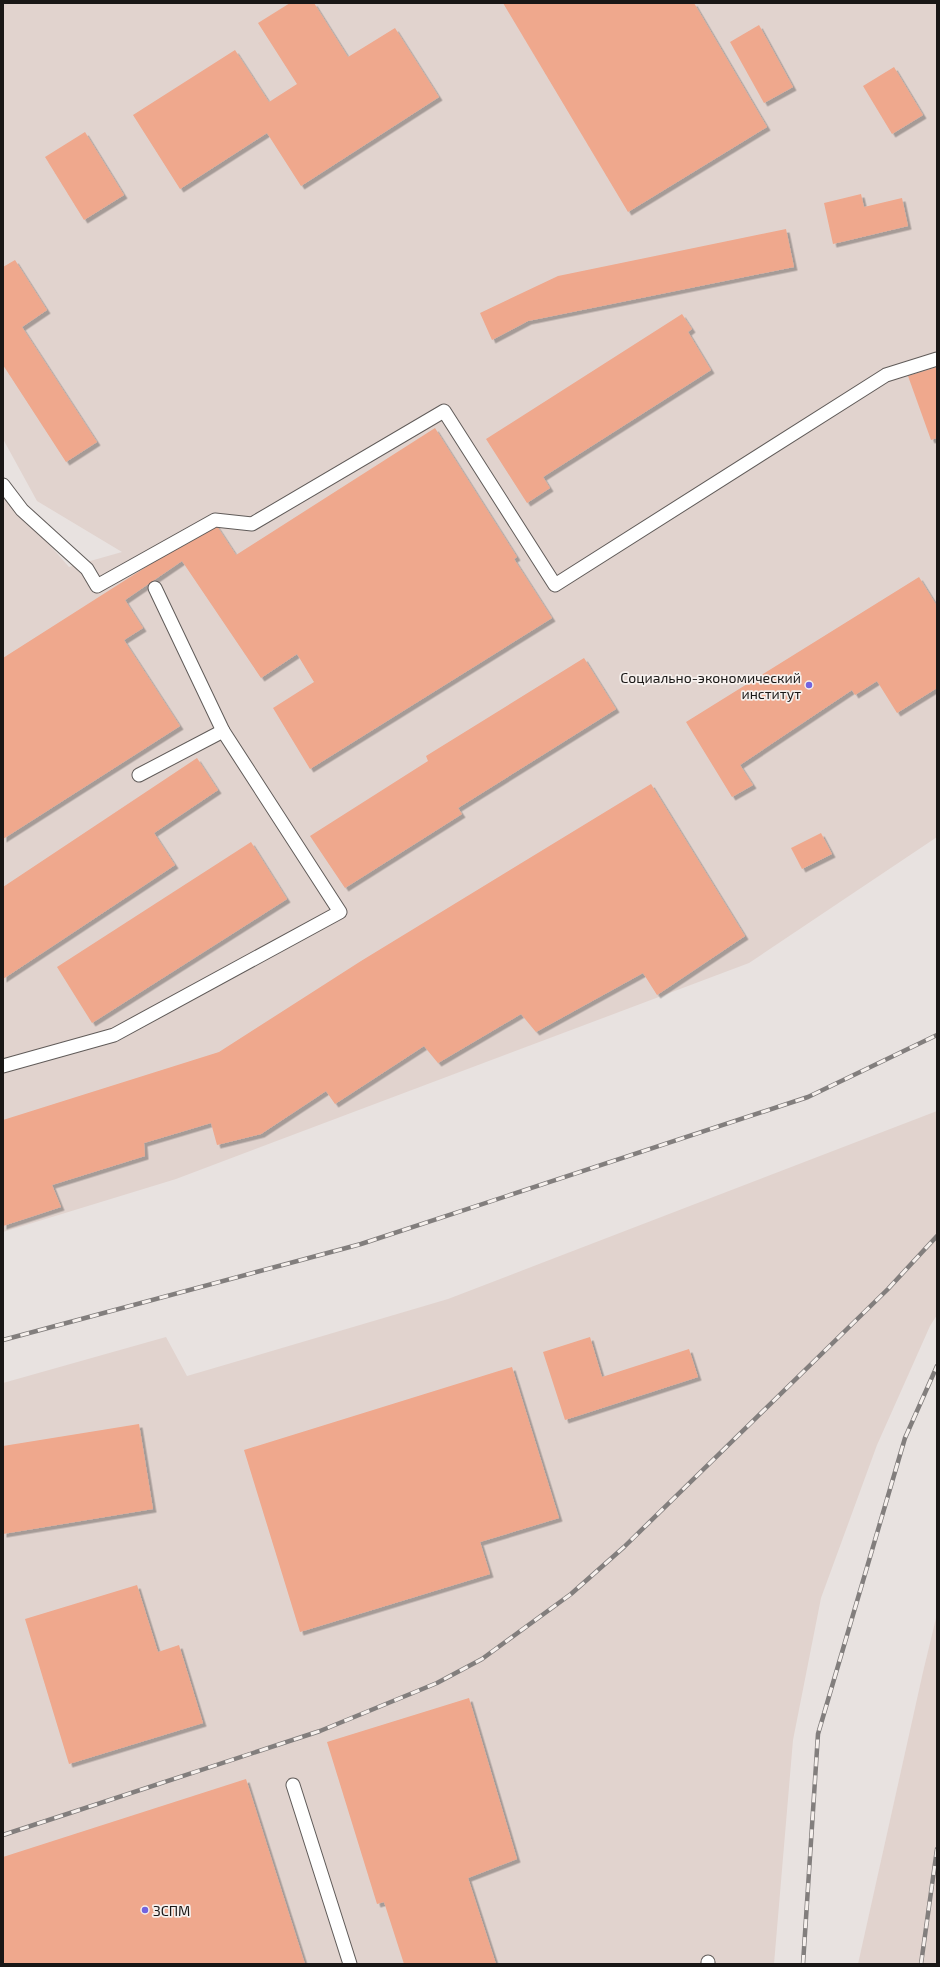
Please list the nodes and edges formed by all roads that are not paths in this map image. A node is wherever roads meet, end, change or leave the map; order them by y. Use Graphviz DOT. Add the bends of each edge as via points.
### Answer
graph roads {
  1 [pos="937,359"];
  2 [pos="3,485"];
  3 [pos="155,588"];
  4 [pos="223,731"];
  5 [pos="139,774"];
  6 [pos="3,1066"];
  7 [pos="293,1785"];
  8 [pos="350,1964"];
  1 -- 2 [label="lane" via="886,374 555,585 444,411 252,524 216,520 97,586 87,569 22,510"];
  3 -- 4 [label="lane"];
  4 -- 5 [label="lane"];
  4 -- 6 [label="lane" via="340,912 114,1035"];
  7 -- 8 [label="lane"];
}
